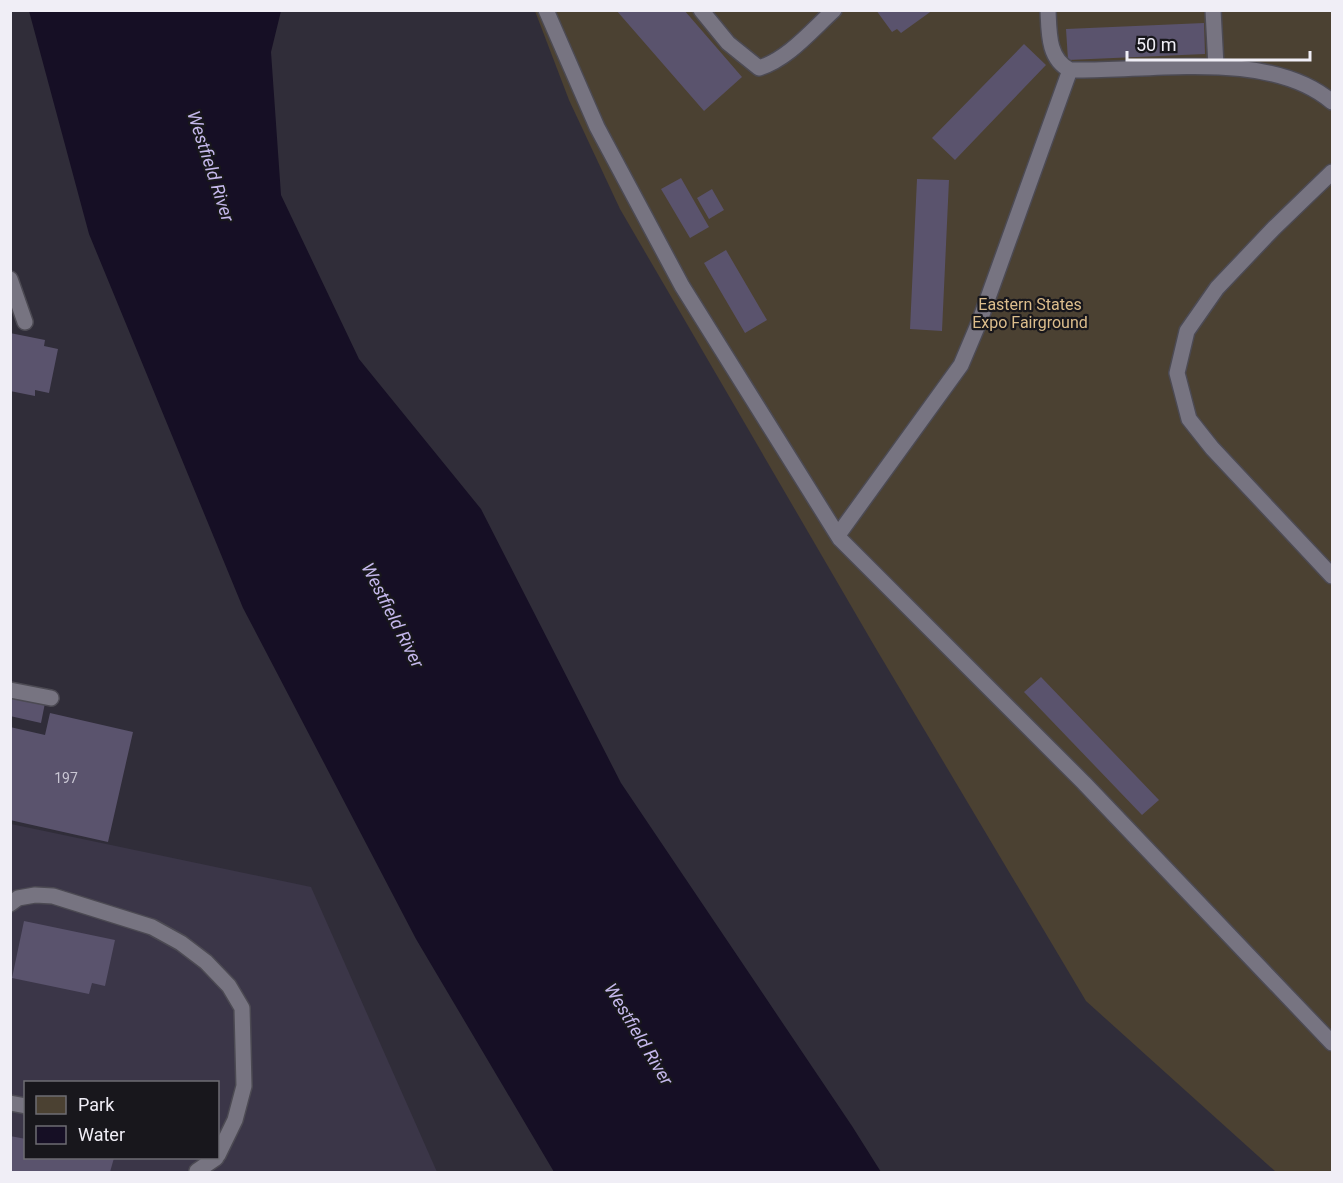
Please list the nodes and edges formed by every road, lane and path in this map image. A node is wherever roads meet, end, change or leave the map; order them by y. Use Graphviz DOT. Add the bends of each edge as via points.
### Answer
graph roads {
  1 [pos="546,10"];
  2 [pos="701,10"];
  3 [pos="834,10"];
  4 [pos="1048,10"];
  5 [pos="1213,10"];
  6 [pos="1216,66"];
  7 [pos="1070,70"];
  8 [pos="1332,102"];
  9 [pos="1332,172"];
  10 [pos="10,279"];
  11 [pos="25,322"];
  12 [pos="837,535"];
  13 [pos="1332,576"];
  14 [pos="10,690"];
  15 [pos="51,698"];
  16 [pos="10,904"];
  17 [pos="1332,1042"];
  18 [pos="219,1152"];
  19 [pos="213,1159"];
  20 [pos="197,1172"];
  1 -- 12 [label="lane" via="597,127 682,286"];
  2 -- 3 [label="lane" via="728,43 759,68 787,53"];
  4 -- 7 [label="lane" via="1051,48 1060,65"];
  5 -- 6 [label="lane"];
  6 -- 7 [label="lane"];
  6 -- 8 [label="lane" via="1304,82"];
  7 -- 12 [label="lane" via="980,320 960,364"];
  9 -- 13 [label="lane" via="1217,288 1187,331 1177,373 1189,419"];
  10 -- 11 [label="lane"];
  12 -- 17 [label="lane" via="1084,783"];
  14 -- 15 [label="lane"];
  16 -- 18 [label="lane" via="18,898 53,896 152,927 206,962 229,986 242,1008 244,1086 235,1120"];
  19 -- 20 [label="lane"];
}
